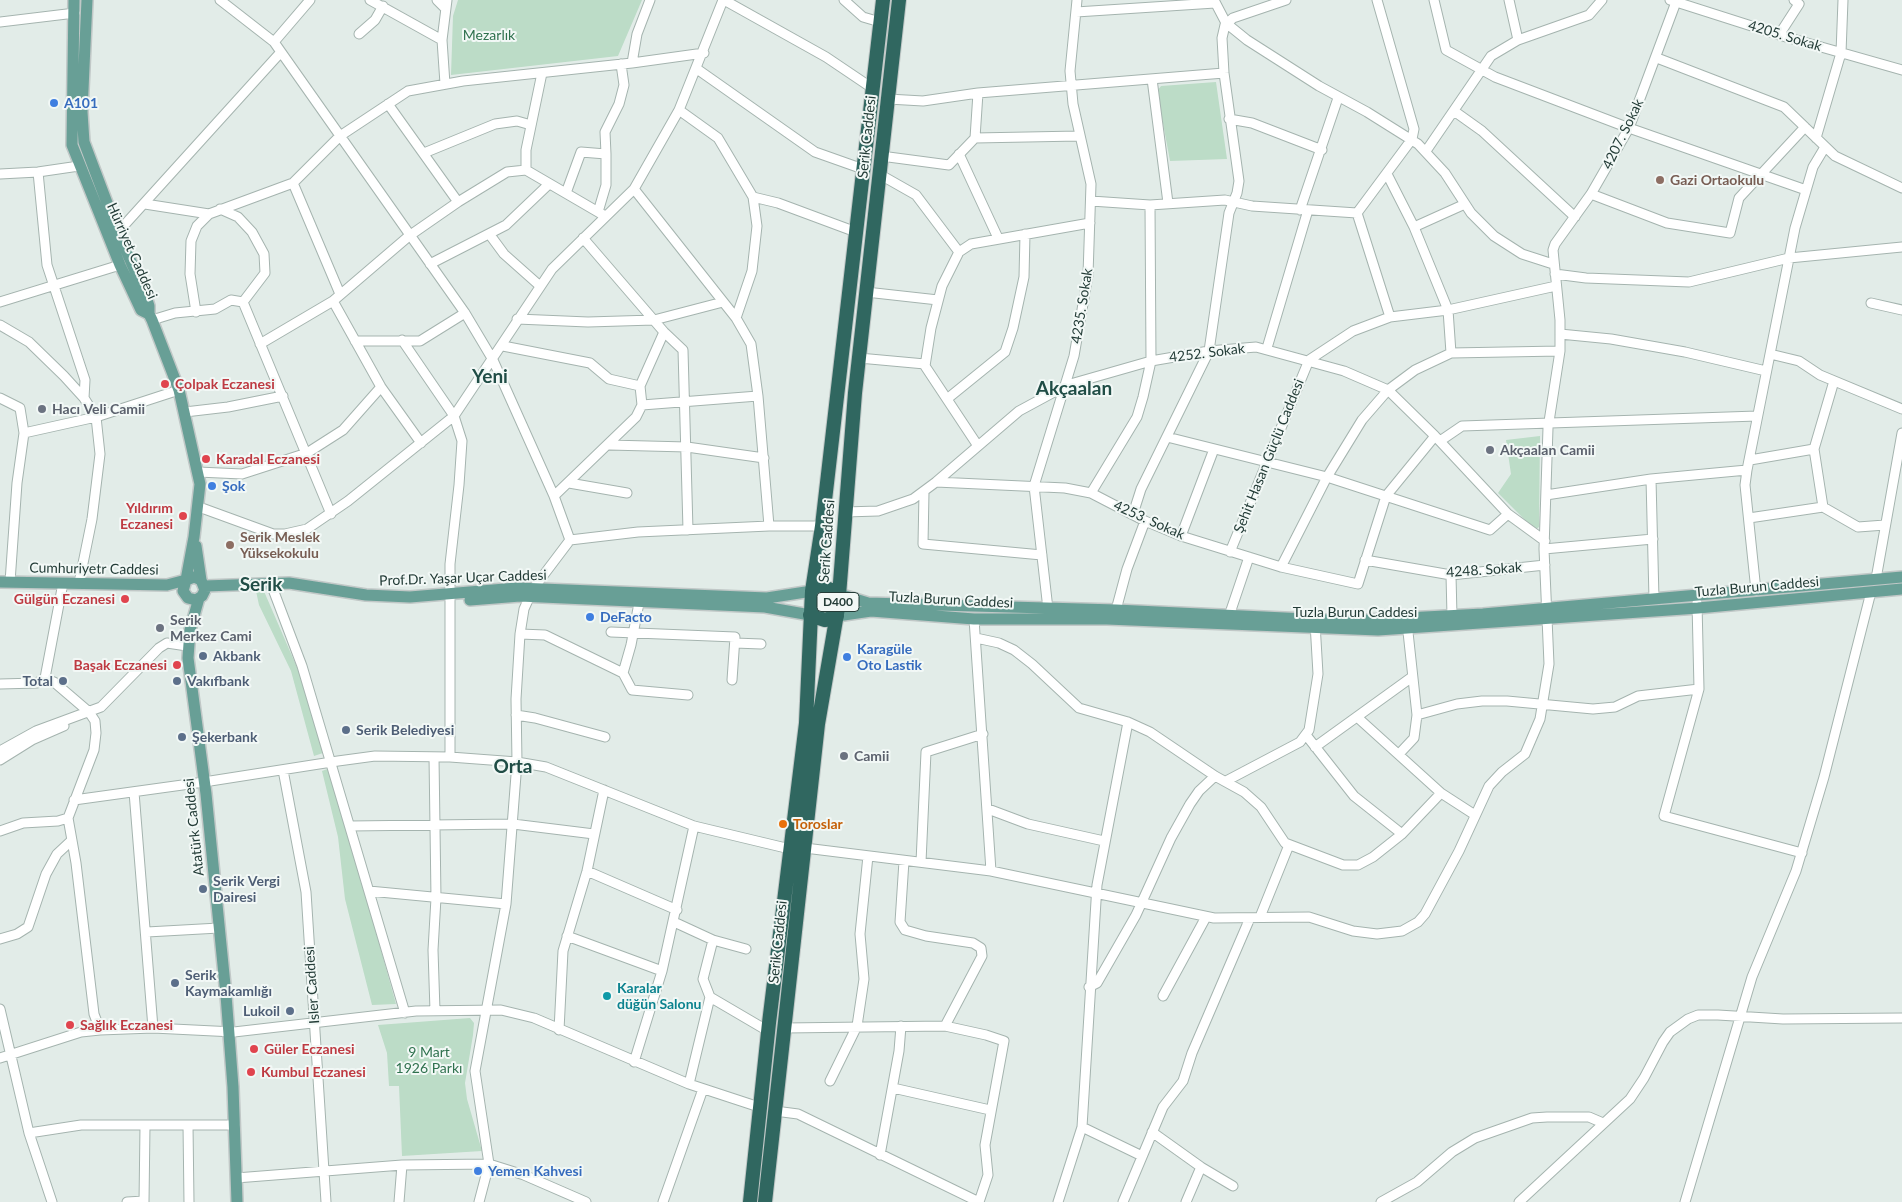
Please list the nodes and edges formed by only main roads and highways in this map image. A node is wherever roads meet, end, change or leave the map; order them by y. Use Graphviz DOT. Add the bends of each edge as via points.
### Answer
graph roads {
  1 [pos="74,0"];
  2 [pos="87,0"];
  3 [pos="883,0"];
  4 [pos="899,0"];
  5 [pos="151,317"];
  6 [pos="194,537"];
  7 [pos="1902,577"];
  8 [pos="186,580"];
  9 [pos="5,582"];
  10 [pos="203,583"];
  11 [pos="167,585"];
  12 [pos="1902,589"];
  13 [pos="812,591"];
  14 [pos="531,593"];
  15 [pos="839,594"];
  16 [pos="184,595"];
  17 [pos="199,598"];
  18 [pos="1546,613"];
  19 [pos="810,615"];
  20 [pos="837,616"];
  21 [pos="1406,623"];
  22 [pos="1316,624"];
  23 [pos="190,630"];
  24 [pos="237,1202"];
  25 [pos="750,1202"];
  26 [pos="765,1202"];
  1 -- 5 [label="main road, Hürriyet Caddesi" via="72,145 120,265 141,310"];
  2 -- 5 [label="main road" via="83,135"];
  3 -- 13 [label="highway, Serik Caddesi / D400"];
  4 -- 15 [label="highway, Serik Caddesi / D400" via="866,292"];
  5 -- 6 [label="main road, Hürriyet Caddesi" via="179,390 198,472 199,507"];
  6 -- 8 [label="main road, Hürriyet Caddesi"];
  6 -- 10 [label="main road, Hürriyet Caddesi"];
  7 -- 18 [label="main road, Tuzla Burun Caddesi" via="1654,599"];
  8 -- 10 [label="main road" via="194,577"];
  8 -- 11 [label="main road, Cumhuriyetr Caddesi"];
  8 -- 16 [label="main road"];
  9 -- 11 [label="main road, Cumhuriyetr Caddesi"];
  10 -- 14 [label="main road, Prof.Dr. Yaşar Uçar Caddesi" via="289,583 366,595 410,597"];
  10 -- 17 [label="main road" via="204,593"];
  11 -- 16 [label="main road"];
  12 -- 18 [label="main road, Tuzla Burun Caddesi" via="1698,608"];
  13 -- 14 [label="main road, Prof.Dr. Yaşar Uçar Caddesi" via="766,598"];
  13 -- 15 [label="highway" via="829,589"];
  13 -- 19 [label="highway, Serik Caddesi / D400"];
  14 -- 19 [label="main road" via="639,603 765,607"];
  15 -- 20 [label="highway, Serik Caddesi / D400"];
  15 -- 22 [label="main road, Tuzla Burun Caddesi" via="868,604 1116,610"];
  16 -- 17 [label="main road" via="192,600"];
  16 -- 23 [label="main road, Atatürk Caddesi"];
  17 -- 23 [label="main road, Atatürk Caddesi"];
  18 -- 21 [label="main road, Tuzla Burun Caddesi"];
  18 -- 21 [label="main road, Tuzla Burun Caddesi" via="1452,616"];
  19 -- 20 [label="highway" via="825,620"];
  19 -- 25 [label="highway, Serik Caddesi / D400" via="806,722"];
  20 -- 22 [label="main road, Tuzla Burun Caddesi" via="871,611 974,619"];
  20 -- 26 [label="highway, Serik Caddesi / D400" via="818,724"];
  21 -- 22 [label="main road, Tuzla Burun Caddesi"];
  23 -- 24 [label="main road, Atatürk Caddesi" via="188,646 229,1032"];
}
